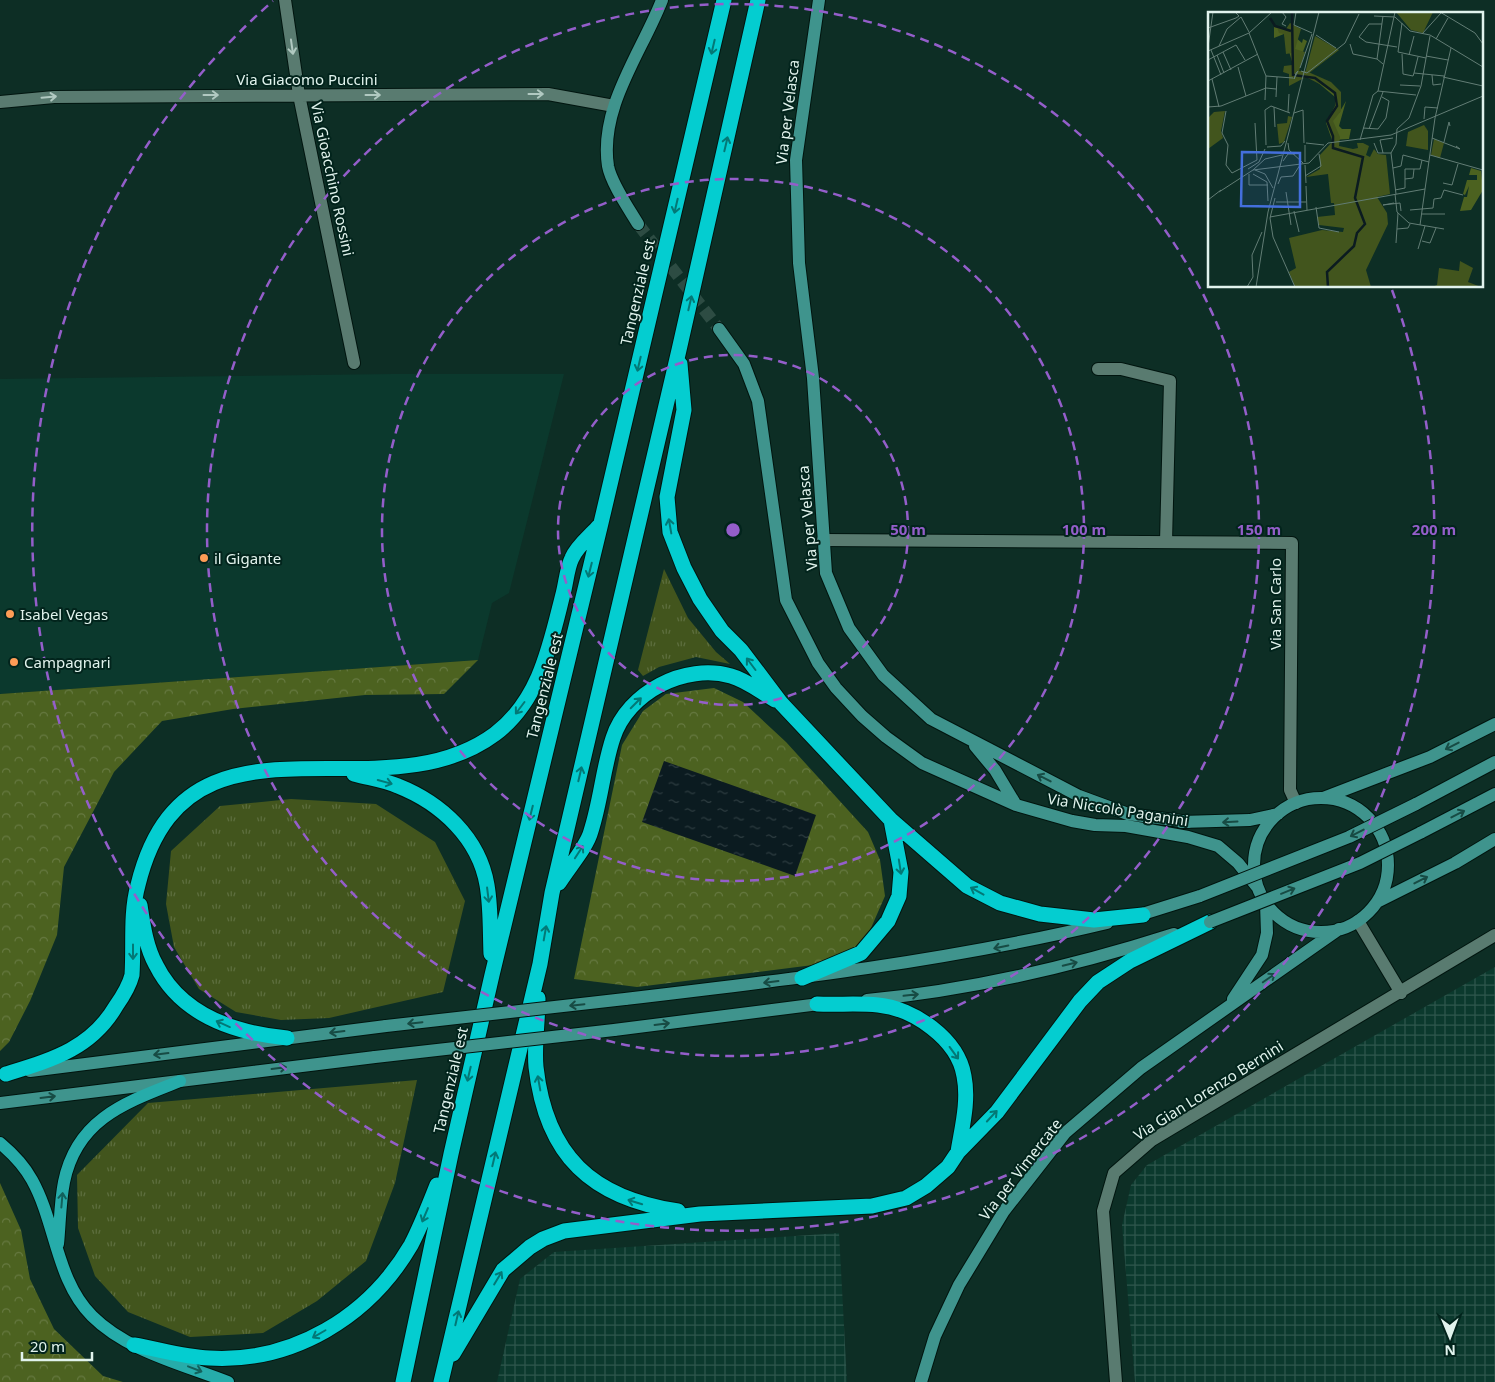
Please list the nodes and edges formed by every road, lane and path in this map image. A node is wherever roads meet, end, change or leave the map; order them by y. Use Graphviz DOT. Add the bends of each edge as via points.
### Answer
graph roads {
  1 [pos="285,0"];
  2 [pos="662,0"];
  3 [pos="724,0"];
  4 [pos="758,0"];
  5 [pos="819,0"];
  6 [pos="299,95"];
  7 [pos="0,102"];
  8 [pos="614,106"];
  9 [pos="638,224"];
  10 [pos="719,329"];
  11 [pos="679,350"];
  12 [pos="354,363"];
  13 [pos="1098,369"];
  14 [pos="601,523"];
  15 [pos="823,540"];
  16 [pos="1166,542"];
  17 [pos="781,703"];
  18 [pos="1495,724"];
  19 [pos="972,742"];
  20 [pos="1495,762"];
  21 [pos="338,770"];
  22 [pos="1495,794"];
  23 [pos="1323,798"];
  24 [pos="1296,803"];
  25 [pos="1016,805"];
  26 [pos="1278,814"];
  27 [pos="891,820"];
  28 [pos="1189,822"];
  29 [pos="1126,826"];
  30 [pos="1495,838"];
  31 [pos="137,886"];
  32 [pos="1258,888"];
  33 [pos="552,893"];
  34 [pos="1377,902"];
  35 [pos="1266,903"];
  36 [pos="1143,915"];
  37 [pos="1358,921"];
  38 [pos="1210,922"];
  39 [pos="1338,929"];
  40 [pos="1495,934"];
  41 [pos="540,964"];
  42 [pos="492,975"];
  43 [pos="802,978"];
  44 [pos="1401,993"];
  45 [pos="817,1004"];
  46 [pos="1229,1006"];
  47 [pos="287,1038"];
  48 [pos="3,1074"];
  49 [pos="180,1080"];
  50 [pos="0,1103"];
  51 [pos="0,1143"];
  52 [pos="958,1152"];
  53 [pos="451,1154"];
  54 [pos="700,1214"];
  55 [pos="58,1249"];
  56 [pos="134,1345"];
  57 [pos="446,1365"];
  58 [pos="228,1382"];
  59 [pos="403,1382"];
  60 [pos="443,1382"];
  61 [pos="921,1382"];
  62 [pos="1116,1382"];
  1 -- 6 [label="street, Via Gioacchino Rossini, one-way"];
  2 -- 8 [label="street"];
  3 -- 14 [label="highway, Tangenziale est, one-way"];
  11 -- 4 [label="highway, one-way"];
  5 -- 15 [label="street, Via per Velasca" via="796,160 799,263 813,378"];
  7 -- 6 [label="street, Via Giacomo Puccini, one-way" via="54,97"];
  6 -- 8 [label="street, Via Giacomo Puccini, one-way" via="548,94"];
  6 -- 12 [label="street, Via Gioacchino Rossini"];
  8 -- 9 [label="street" via="607,141 608,168"];
  10 -- 25 [label="street, Via Niccolò Paganini" via="744,364 753,384 786,600 818,663 862,716 906,753"];
  17 -- 11 [label="highway, one-way" via="700,599 670,532 667,497 684,410"];
  33 -- 11 [label="highway, one-way"];
  13 -- 16 [label="street" via="1121,369 1170,381"];
  14 -- 21 [label="highway, one-way" via="572,557 547,658 530,693 508,723 480,744 453,756 404,766"];
  14 -- 42 [label="highway, Tangenziale est, one-way"];
  15 -- 16 [label="street, Via San Carlo"];
  15 -- 19 [label="street, Via per Velasca" via="826,573 849,628 862,649 920,711"];
  16 -- 24 [label="street, Via San Carlo" via="1292,543 1290,790"];
  17 -- 27 [label="highway"];
  33 -- 17 [label="highway, one-way" via="591,833 617,727 645,695 673,678 720,674 732,676"];
  18 -- 23 [label="street, one-way" via="1430,757"];
  19 -- 25 [label="street" via="995,770"];
  28 -- 19 [label="street, Via per Velasca, one-way" via="1128,814 1108,808"];
  20 -- 36 [label="street, one-way, bridge" via="1349,837"];
  21 -- 31 [label="highway" via="274,768 226,777 204,786 177,808 154,838"];
  21 -- 42 [label="highway, one-way" via="414,793 448,816 468,840 486,883"];
  38 -- 22 [label="street, one-way, bridge" via="1360,863"];
  23 -- 24 [label="street"];
  23 -- 34 [label="street" via="1343,801 1361,811 1379,831 1389,863 1386,883"];
  24 -- 26 [label="street"];
  25 -- 29 [label="street, Via Niccolò Paganini" via="1072,822"];
  26 -- 28 [label="street, Via per Velasca, one-way" via="1250,820"];
  26 -- 32 [label="street" via="1264,829 1256,848 1254,868"];
  36 -- 27 [label="highway, one-way" via="1094,920 1064,918 1000,903 957,878"];
  27 -- 43 [label="highway, one-way" via="901,883 888,920 862,953"];
  28 -- 29 [label="street, Via per Velasca"];
  29 -- 32 [label="street, Via Niccolò Paganini" via="1218,846 1238,863"];
  34 -- 30 [label="street, one-way" via="1455,863"];
  47 -- 31 [label="highway, one-way" via="234,1029 194,1009 179,996 155,964 145,933"];
  31 -- 48 [label="highway, one-way" via="132,975 110,1017 79,1047 50,1060"];
  32 -- 35 [label="street"];
  41 -- 33 [label="highway, one-way"];
  34 -- 37 [label="street"];
  35 -- 39 [label="street" via="1280,918 1298,928 1318,932"];
  35 -- 46 [label="street, Via per Vimercate" via="1267,933 1262,954"];
  36 -- 43 [label="street, one-way" via="993,949"];
  37 -- 39 [label="street"];
  37 -- 44 [label="street"];
  45 -- 38 [label="street, one-way" via="925,994 1040,972 1114,953"];
  52 -- 38 [label="highway, one-way" via="996,1112 1090,990 1130,961"];
  46 -- 39 [label="street, Via per Vimercate, one-way"];
  40 -- 44 [label="street, Via Gian Lorenzo Bernini"];
  54 -- 41 [label="highway, one-way" via="638,1204 610,1192 589,1178 564,1151 544,1110 536,1066"];
  57 -- 41 [label="highway, one-way"];
  42 -- 53 [label="highway, Tangenziale est, one-way"];
  43 -- 47 [label="street, one-way, bridge"];
  44 -- 62 [label="street, Via Gian Lorenzo Bernini" via="1152,1140 1114,1173 1103,1211"];
  49 -- 45 [label="street, one-way, bridge"];
  45 -- 52 [label="highway, one-way" via="878,1005 907,1011 943,1039 959,1060 964,1074 965,1114"];
  46 -- 61 [label="street, Via per Vimercate" via="1141,1068 1065,1133 1004,1211 959,1285 935,1336"];
  47 -- 48 [label="street, one-way"];
  50 -- 49 [label="street, one-way"];
  55 -- 49 [label="main road, one-way" via="64,1182 72,1159 87,1134 110,1111"];
  51 -- 55 [label="main road" via="33,1180"];
  52 -- 54 [label="highway" via="926,1186 906,1198 885,1204"];
  53 -- 56 [label="highway, one-way" via="418,1230 396,1265 377,1290 357,1308 316,1336 292,1348 241,1358 208,1358"];
  53 -- 59 [label="highway, Tangenziale est"];
  57 -- 54 [label="highway, one-way" via="503,1270 543,1239 589,1226"];
  55 -- 56 [label="main road" via="71,1286 90,1314"];
  56 -- 58 [label="main road, one-way"];
  57 -- 60 [label="highway"];
}
